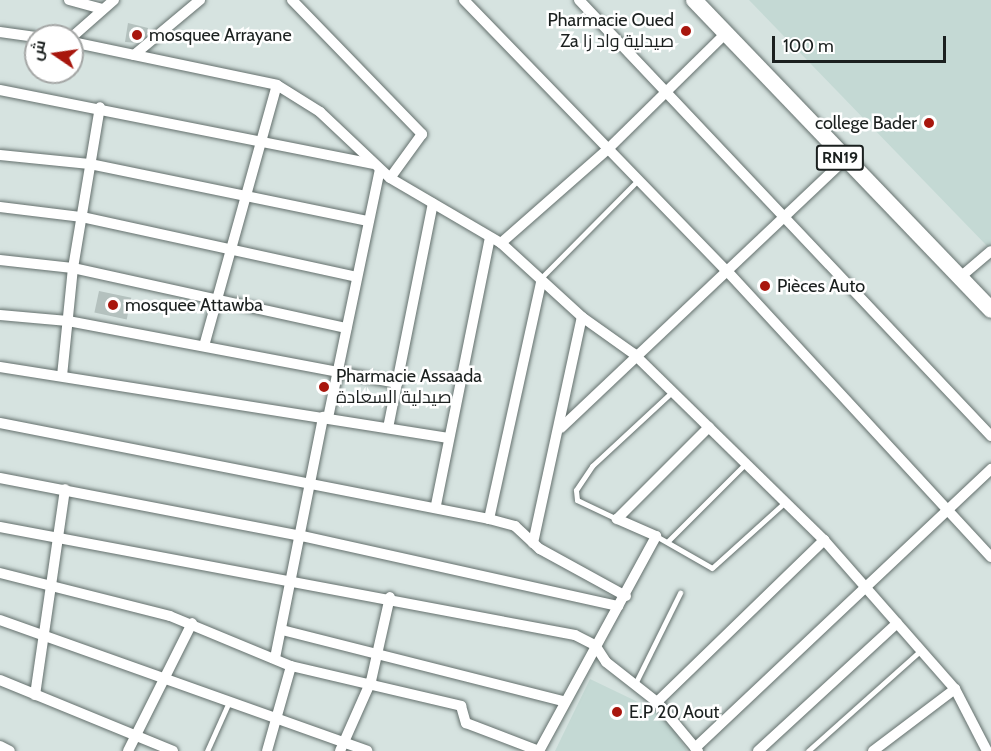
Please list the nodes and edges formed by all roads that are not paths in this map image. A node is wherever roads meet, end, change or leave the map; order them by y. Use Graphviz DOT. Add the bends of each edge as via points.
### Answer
graph roads {
  1 [pos="69,0"];
  2 [pos="114,0"];
  3 [pos="200,0"];
  4 [pos="292,0"];
  5 [pos="464,0"];
  6 [pos="579,0"];
  7 [pos="694,0"];
  8 [pos="103,9"];
  9 [pos="84,26"];
  10 [pos="0,32"];
  11 [pos="724,34"];
  12 [pos="24,35"];
  13 [pos="84,45"];
  14 [pos="134,55"];
  15 [pos="277,85"];
  16 [pos="0,90"];
  17 [pos="665,93"];
  18 [pos="100,107"];
  19 [pos="260,141"];
  20 [pos="608,149"];
  21 [pos="0,155"];
  22 [pos="843,161"];
  23 [pos="90,164"];
  24 [pos="377,167"];
  25 [pos="390,178"];
  26 [pos="638,180"];
  27 [pos="245,195"];
  28 [pos="433,203"];
  29 [pos="0,207"];
  30 [pos="786,215"];
  31 [pos="82,217"];
  32 [pos="368,221"];
  33 [pos="489,237"];
  34 [pos="501,243"];
  35 [pos="991,250"];
  36 [pos="230,251"];
  37 [pos="0,260"];
  38 [pos="73,268"];
  39 [pos="727,271"];
  40 [pos="357,277"];
  41 [pos="958,279"];
  42 [pos="539,281"];
  43 [pos="216,300"];
  44 [pos="991,310"];
  45 [pos="0,315"];
  46 [pos="582,317"];
  47 [pos="68,321"];
  48 [pos="346,328"];
  49 [pos="204,346"];
  50 [pos="634,354"];
  51 [pos="0,367"];
  52 [pos="337,373"];
  53 [pos="62,376"];
  54 [pos="397,383"];
  55 [pos="673,391"];
  56 [pos="326,418"];
  57 [pos="0,423"];
  58 [pos="709,427"];
  59 [pos="388,428"];
  60 [pos="561,428"];
  61 [pos="991,436"];
  62 [pos="448,438"];
  63 [pos="746,463"];
  64 [pos="991,469"];
  65 [pos="0,478"];
  66 [pos="312,482"];
  67 [pos="65,489"];
  68 [pos="785,502"];
  69 [pos="436,505"];
  70 [pos="947,510"];
  71 [pos="489,519"];
  72 [pos="617,519"];
  73 [pos="0,527"];
  74 [pos="302,536"];
  75 [pos="656,536"];
  76 [pos="57,538"];
  77 [pos="824,540"];
  78 [pos="668,541"];
  79 [pos="533,543"];
  80 [pos="991,557"];
  81 [pos="0,573"];
  82 [pos="52,583"];
  83 [pos="292,583"];
  84 [pos="866,586"];
  85 [pos="680,593"];
  86 [pos="626,596"];
  87 [pos="390,597"];
  88 [pos="618,606"];
  89 [pos="0,620"];
  90 [pos="192,623"];
  91 [pos="897,623"];
  92 [pos="282,630"];
  93 [pos="47,637"];
  94 [pos="595,645"];
  95 [pos="921,650"];
  96 [pos="379,651"];
  97 [pos="275,658"];
  98 [pos="291,666"];
  99 [pos="0,680"];
  100 [pos="160,681"];
  101 [pos="370,681"];
  102 [pos="635,684"];
  103 [pos="955,689"];
  104 [pos="35,695"];
  105 [pos="563,701"];
  106 [pos="657,702"];
  107 [pos="228,704"];
  108 [pos="275,718"];
  109 [pos="138,734"];
  110 [pos="0,746"];
  111 [pos="343,746"];
  112 [pos="697,749"];
  113 [pos="10,751"];
  114 [pos="128,751"];
  115 [pos="173,751"];
  116 [pos="207,751"];
  117 [pos="267,751"];
  118 [pos="368,751"];
  119 [pos="539,751"];
  120 [pos="758,751"];
  121 [pos="808,751"];
  122 [pos="873,751"];
  123 [pos="987,751"];
  1 -- 8 [label="street"];
  2 -- 8 [label="street"];
  3 -- 14 [label="street"];
  4 -- 25 [label="street" via="422,134"];
  5 -- 20 [label="street"];
  6 -- 17 [label="street"];
  7 -- 11 [label="main road, RN19"];
  8 -- 9 [label="street"];
  10 -- 12 [label="street"];
  11 -- 17 [label="street"];
  11 -- 22 [label="main road, RN19"];
  13 -- 14 [label="street"];
  14 -- 15 [label="street"];
  15 -- 19 [label="street"];
  15 -- 24 [label="street" via="320,112"];
  16 -- 18 [label="street"];
  17 -- 20 [label="street"];
  17 -- 30 [label="street"];
  18 -- 19 [label="street"];
  18 -- 23 [label="street"];
  19 -- 24 [label="street"];
  19 -- 27 [label="street"];
  20 -- 26 [label="street"];
  20 -- 34 [label="street"];
  21 -- 23 [label="street"];
  22 -- 30 [label="street"];
  22 -- 41 [label="main road, RN19"];
  23 -- 27 [label="street"];
  23 -- 31 [label="street"];
  24 -- 25 [label="street"];
  24 -- 32 [label="street"];
  25 -- 28 [label="street"];
  26 -- 39 [label="street"];
  26 -- 42 [label="lane"];
  27 -- 32 [label="street"];
  27 -- 36 [label="street"];
  28 -- 33 [label="street"];
  28 -- 54 [label="street"];
  29 -- 31 [label="street"];
  30 -- 39 [label="street"];
  30 -- 61 [label="street"];
  31 -- 36 [label="street"];
  31 -- 38 [label="street"];
  32 -- 40 [label="street"];
  33 -- 34 [label="street"];
  33 -- 62 [label="street"];
  34 -- 42 [label="street"];
  35 -- 41 [label="street"];
  36 -- 40 [label="street"];
  36 -- 43 [label="street"];
  37 -- 38 [label="street"];
  38 -- 43 [label="street"];
  38 -- 47 [label="street"];
  39 -- 50 [label="street"];
  39 -- 70 [label="street"];
  40 -- 48 [label="street"];
  41 -- 44 [label="main road, RN19"];
  42 -- 46 [label="street"];
  42 -- 71 [label="street"];
  43 -- 48 [label="street"];
  43 -- 49 [label="street"];
  45 -- 47 [label="street"];
  46 -- 50 [label="street"];
  46 -- 60 [label="street"];
  47 -- 49 [label="street"];
  47 -- 53 [label="street"];
  48 -- 52 [label="street"];
  49 -- 52 [label="street"];
  50 -- 55 [label="street"];
  50 -- 60 [label="street"];
  51 -- 53 [label="street"];
  52 -- 54 [label="street"];
  52 -- 56 [label="street"];
  53 -- 56 [label="street"];
  54 -- 59 [label="street"];
  55 -- 58 [label="street"];
  55 -- 72 [label="lane" via="600,459 576,490 577,500"];
  56 -- 59 [label="street"];
  56 -- 66 [label="street"];
  57 -- 66 [label="street"];
  58 -- 63 [label="street"];
  58 -- 72 [label="street"];
  59 -- 62 [label="street"];
  60 -- 79 [label="street"];
  62 -- 69 [label="street"];
  63 -- 68 [label="street"];
  63 -- 78 [label="lane"];
  64 -- 70 [label="street"];
  65 -- 67 [label="street"];
  66 -- 69 [label="street"];
  66 -- 74 [label="street"];
  67 -- 74 [label="street"];
  67 -- 76 [label="street"];
  68 -- 77 [label="street"];
  68 -- 78 [label="lane" via="712,568"];
  69 -- 71 [label="street"];
  70 -- 80 [label="street"];
  70 -- 84 [label="street"];
  71 -- 79 [label="street" via="515,526"];
  72 -- 75 [label="street"];
  73 -- 76 [label="street"];
  74 -- 83 [label="street"];
  74 -- 88 [label="street"];
  75 -- 78 [label="lane"];
  75 -- 86 [label="street"];
  76 -- 82 [label="street"];
  76 -- 83 [label="street"];
  77 -- 84 [label="street"];
  77 -- 106 [label="street"];
  79 -- 86 [label="street"];
  81 -- 82 [label="street"];
  82 -- 90 [label="street"];
  82 -- 93 [label="street"];
  83 -- 87 [label="street"];
  83 -- 92 [label="street"];
  84 -- 91 [label="street"];
  84 -- 112 [label="street"];
  85 -- 102 [label="lane"];
  86 -- 88 [label="street"];
  87 -- 94 [label="street" via="575,635"];
  87 -- 96 [label="street"];
  88 -- 94 [label="street"];
  89 -- 93 [label="street"];
  90 -- 97 [label="street"];
  90 -- 100 [label="street"];
  91 -- 95 [label="street"];
  91 -- 120 [label="street"];
  92 -- 96 [label="street"];
  92 -- 97 [label="street"];
  93 -- 100 [label="street"];
  93 -- 104 [label="street"];
  94 -- 102 [label="street"];
  94 -- 105 [label="street"];
  95 -- 103 [label="street"];
  95 -- 121 [label="lane"];
  96 -- 101 [label="street"];
  96 -- 105 [label="street"];
  97 -- 98 [label="street"];
  98 -- 101 [label="street"];
  98 -- 108 [label="street"];
  99 -- 104 [label="street"];
  100 -- 107 [label="street"];
  100 -- 109 [label="street"];
  101 -- 111 [label="street"];
  101 -- 119 [label="street" via="461,706 466,723"];
  102 -- 106 [label="street"];
  103 -- 122 [label="street"];
  103 -- 123 [label="street"];
  104 -- 109 [label="street"];
  105 -- 119 [label="street"];
  106 -- 112 [label="street"];
  107 -- 108 [label="street"];
  107 -- 116 [label="lane"];
  108 -- 111 [label="street"];
  108 -- 117 [label="street"];
  109 -- 114 [label="street"];
  109 -- 115 [label="street"];
  110 -- 113 [label="street"];
  111 -- 118 [label="street"];
}
